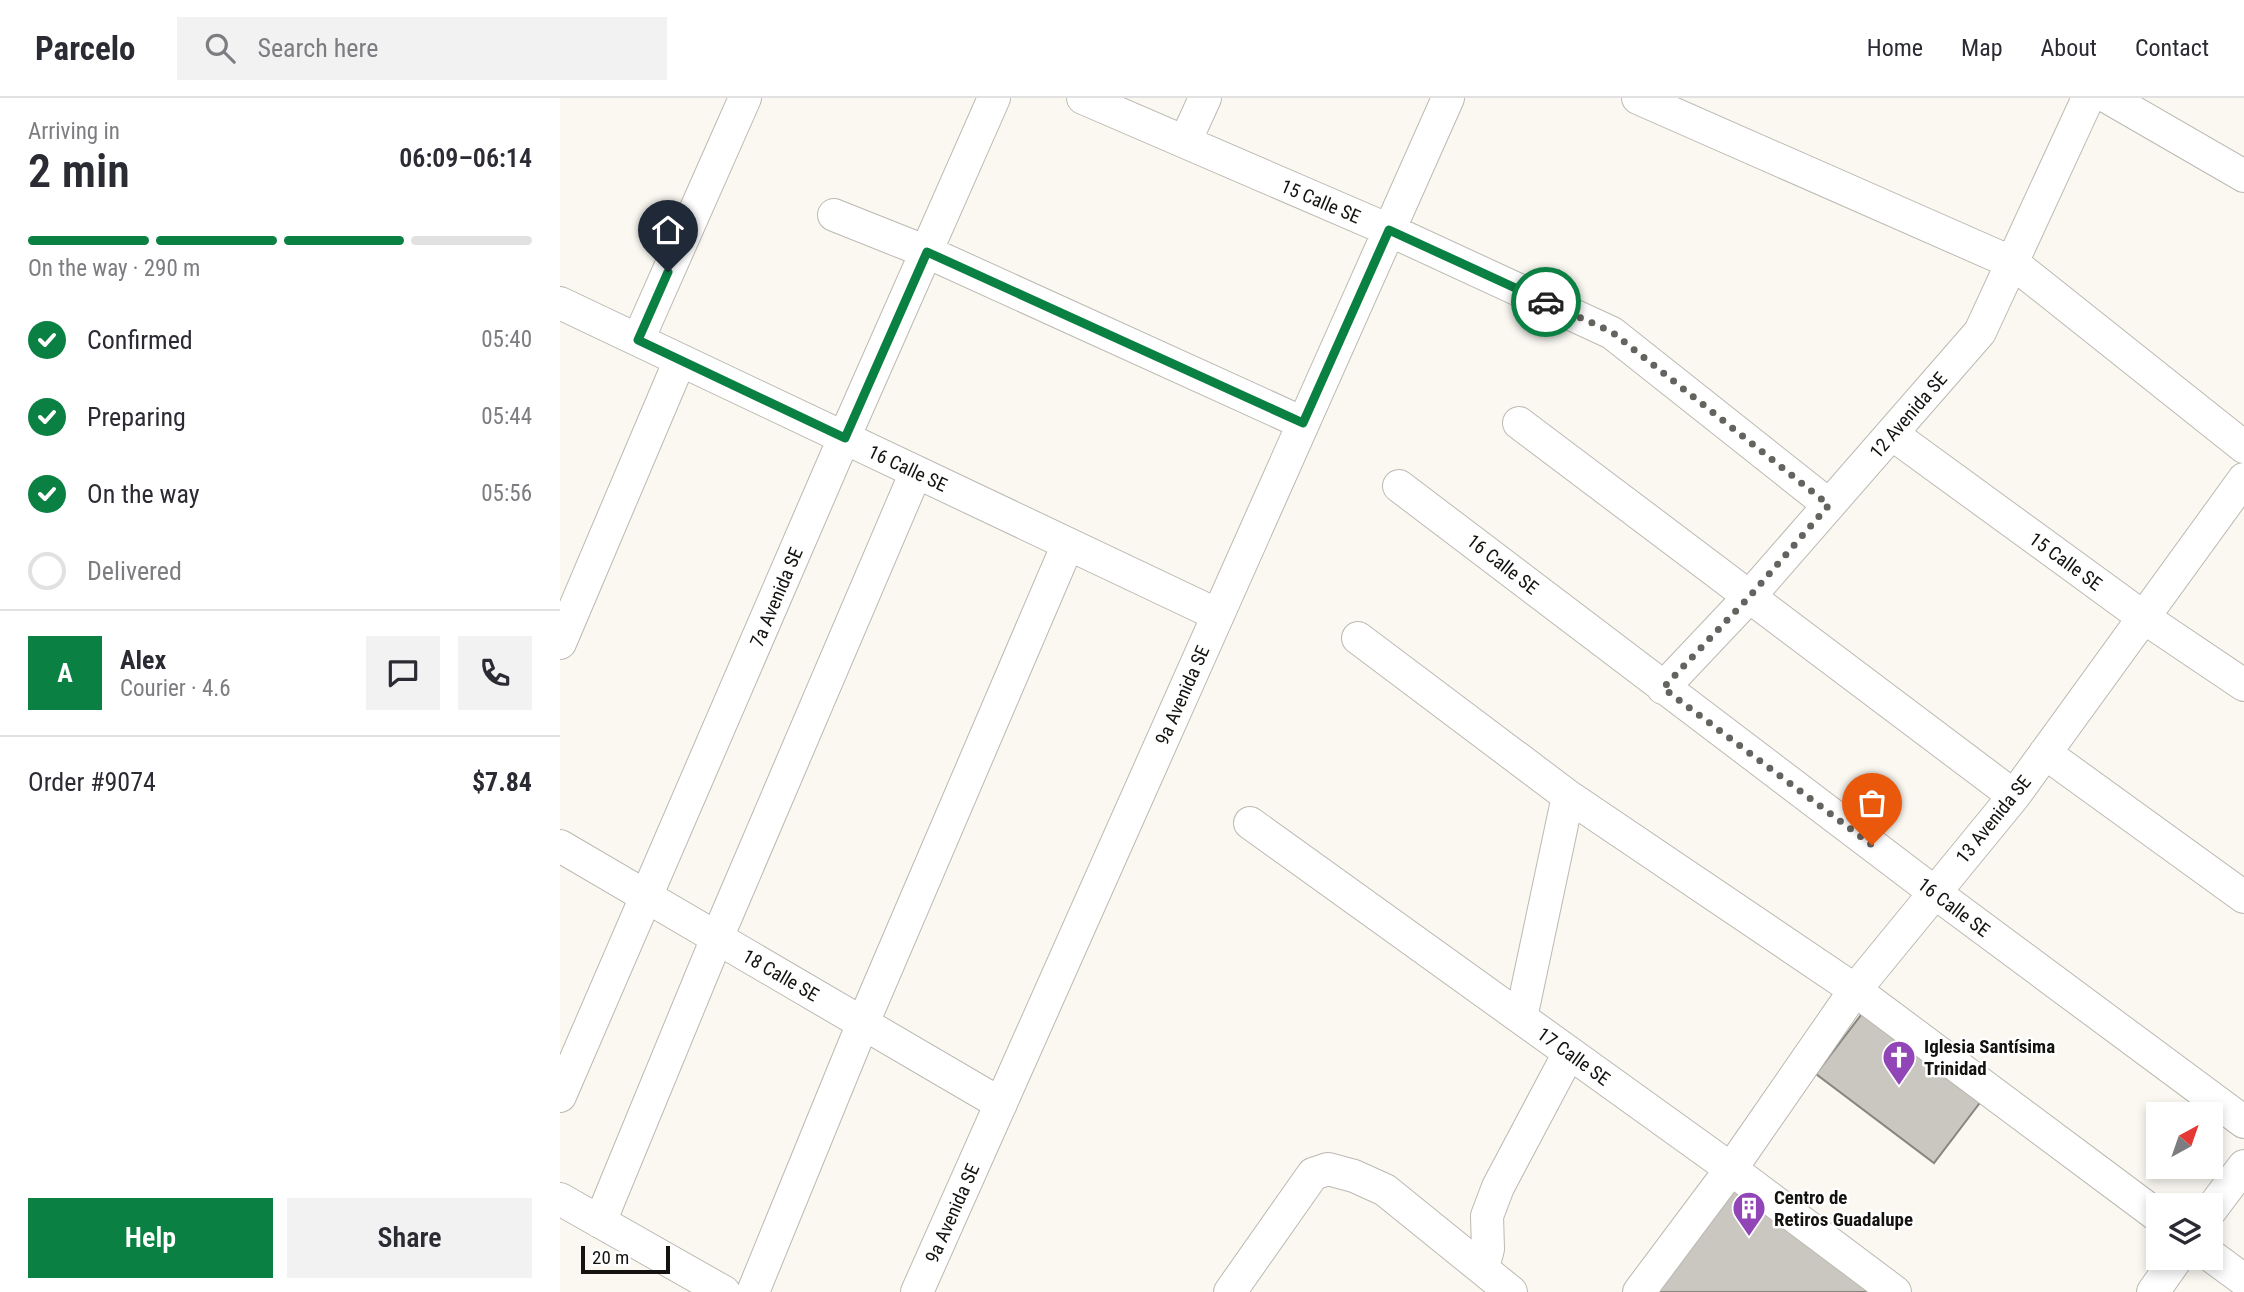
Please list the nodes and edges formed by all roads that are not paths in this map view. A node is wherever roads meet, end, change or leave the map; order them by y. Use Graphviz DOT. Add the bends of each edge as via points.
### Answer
graph roads {
  1 [pos="745,98"];
  2 [pos="994,98"];
  3 [pos="1083,98"];
  4 [pos="1205,98"];
  5 [pos="1448,98"];
  6 [pos="1638,98"];
  7 [pos="2088,98"];
  8 [pos="2109,98"];
  9 [pos="1185,142"];
  10 [pos="2244,176"];
  11 [pos="834,215"];
  12 [pos="1389,230"];
  13 [pos="927,252"];
  14 [pos="2013,263"];
  15 [pos="560,303"];
  16 [pos="638,340"];
  17 [pos="680,360"];
  18 [pos="1303,423"];
  19 [pos="1519,423"];
  20 [pos="1892,434"];
  21 [pos="845,438"];
  22 [pos="2244,447"];
  23 [pos="916,472"];
  24 [pos="2244,479"];
  25 [pos="1399,486"];
  26 [pos="1829,505"];
  27 [pos="1068,544"];
  28 [pos="1749,597"];
  29 [pos="1218,615"];
  30 [pos="2143,617"];
  31 [pos="1358,638"];
  32 [pos="560,643"];
  33 [pos="2244,685"];
  34 [pos="1663,688"];
  35 [pos="2045,753"];
  36 [pos="1568,796"];
  37 [pos="2014,796"];
  38 [pos="1250,823"];
  39 [pos="560,846"];
  40 [pos="1934,892"];
  41 [pos="647,897"];
  42 [pos="2244,897"];
  43 [pos="717,937"];
  44 [pos="1855,990"];
  45 [pos="1521,1018"];
  46 [pos="863,1023"];
  47 [pos="1569,1053"];
  48 [pos="560,1096"];
  49 [pos="1001,1104"];
  50 [pos="2244,1122"];
  51 [pos="2244,1166"];
  52 [pos="1731,1169"];
  53 [pos="2223,1194"];
  54 [pos="560,1199"];
  55 [pos="2146,1207"];
  56 [pos="600,1222"];
  57 [pos="2223,1265"];
  58 [pos="1483,1268"];
  59 [pos="2168,1270"];
  60 [pos="2244,1280"];
  61 [pos="724,1292"];
  62 [pos="753,1292"];
  63 [pos="917,1292"];
  64 [pos="1230,1292"];
  65 [pos="1511,1292"];
  66 [pos="1639,1292"];
  67 [pos="1895,1292"];
  68 [pos="2153,1292"];
  1 -- 16 [label="street"];
  2 -- 13 [label="street, 7a Avenida SE"];
  3 -- 9 [label="street, 15 Calle SE"];
  4 -- 9 [label="street"];
  5 -- 12 [label="street, 9a Avenida SE"];
  6 -- 14 [label="street"];
  7 -- 14 [label="street, 12 Avenida SE"];
  8 -- 10 [label="street"];
  9 -- 12 [label="street, 15 Calle SE"];
  11 -- 13 [label="street"];
  12 -- 18 [label="street, 9a Avenida SE"];
  12 -- 26 [label="street, 15 Calle SE" via="1612,332"];
  13 -- 18 [label="street"];
  13 -- 21 [label="street, 7a Avenida SE"];
  14 -- 20 [label="street, 12 Avenida SE" via="1980,332"];
  14 -- 22 [label="street"];
  15 -- 16 [label="street, 16 Calle SE"];
  16 -- 17 [label="street, 16 Calle SE"];
  17 -- 21 [label="street, 16 Calle SE"];
  17 -- 32 [label="street"];
  18 -- 29 [label="street, 9a Avenida SE"];
  19 -- 28 [label="street"];
  20 -- 26 [label="street, 12 Avenida SE"];
  20 -- 30 [label="street, 15 Calle SE"];
  21 -- 23 [label="street, 16 Calle SE"];
  21 -- 41 [label="street, 7a Avenida SE"];
  23 -- 27 [label="street, 16 Calle SE"];
  23 -- 43 [label="street"];
  24 -- 30 [label="street, 13 Avenida SE"];
  25 -- 34 [label="street, 16 Calle SE"];
  26 -- 28 [label="street, 12 Avenida SE"];
  27 -- 29 [label="street, 16 Calle SE"];
  27 -- 46 [label="street"];
  28 -- 34 [label="street, 12 Avenida SE"];
  28 -- 37 [label="street"];
  29 -- 49 [label="street, 9a Avenida SE"];
  30 -- 33 [label="street, 15 Calle SE"];
  30 -- 35 [label="street, 13 Avenida SE"];
  31 -- 36 [label="street"];
  34 -- 40 [label="street, 16 Calle SE"];
  35 -- 37 [label="street, 13 Avenida SE"];
  35 -- 42 [label="street"];
  36 -- 44 [label="street"];
  36 -- 45 [label="street"];
  37 -- 40 [label="street, 13 Avenida SE"];
  38 -- 45 [label="street, 17 Calle SE"];
  39 -- 41 [label="street, 18 Calle SE"];
  40 -- 44 [label="street, 13 Avenida SE"];
  40 -- 50 [label="street, 16 Calle SE"];
  41 -- 43 [label="street, 18 Calle SE"];
  41 -- 48 [label="street, 7a Avenida SE"];
  43 -- 46 [label="street, 18 Calle SE"];
  43 -- 56 [label="street"];
  44 -- 52 [label="street, 13 Avenida SE"];
  44 -- 55 [label="street"];
  45 -- 47 [label="street, 17 Calle SE"];
  46 -- 49 [label="street, 18 Calle SE"];
  46 -- 62 [label="street"];
  47 -- 52 [label="street, 17 Calle SE"];
  47 -- 58 [label="street" via="1498,1186 1487,1216 1488,1249"];
  49 -- 63 [label="street, 9a Avenida SE"];
  51 -- 53 [label="street"];
  52 -- 66 [label="street, 13 Avenida SE"];
  52 -- 67 [label="street, 17 Calle SE"];
  54 -- 56 [label="street"];
  56 -- 61 [label="street"];
  57 -- 60 [label="street"];
  58 -- 64 [label="street" via="1385,1190 1328,1169 1313,1174"];
  58 -- 65 [label="street"];
  59 -- 68 [label="street"];
}
